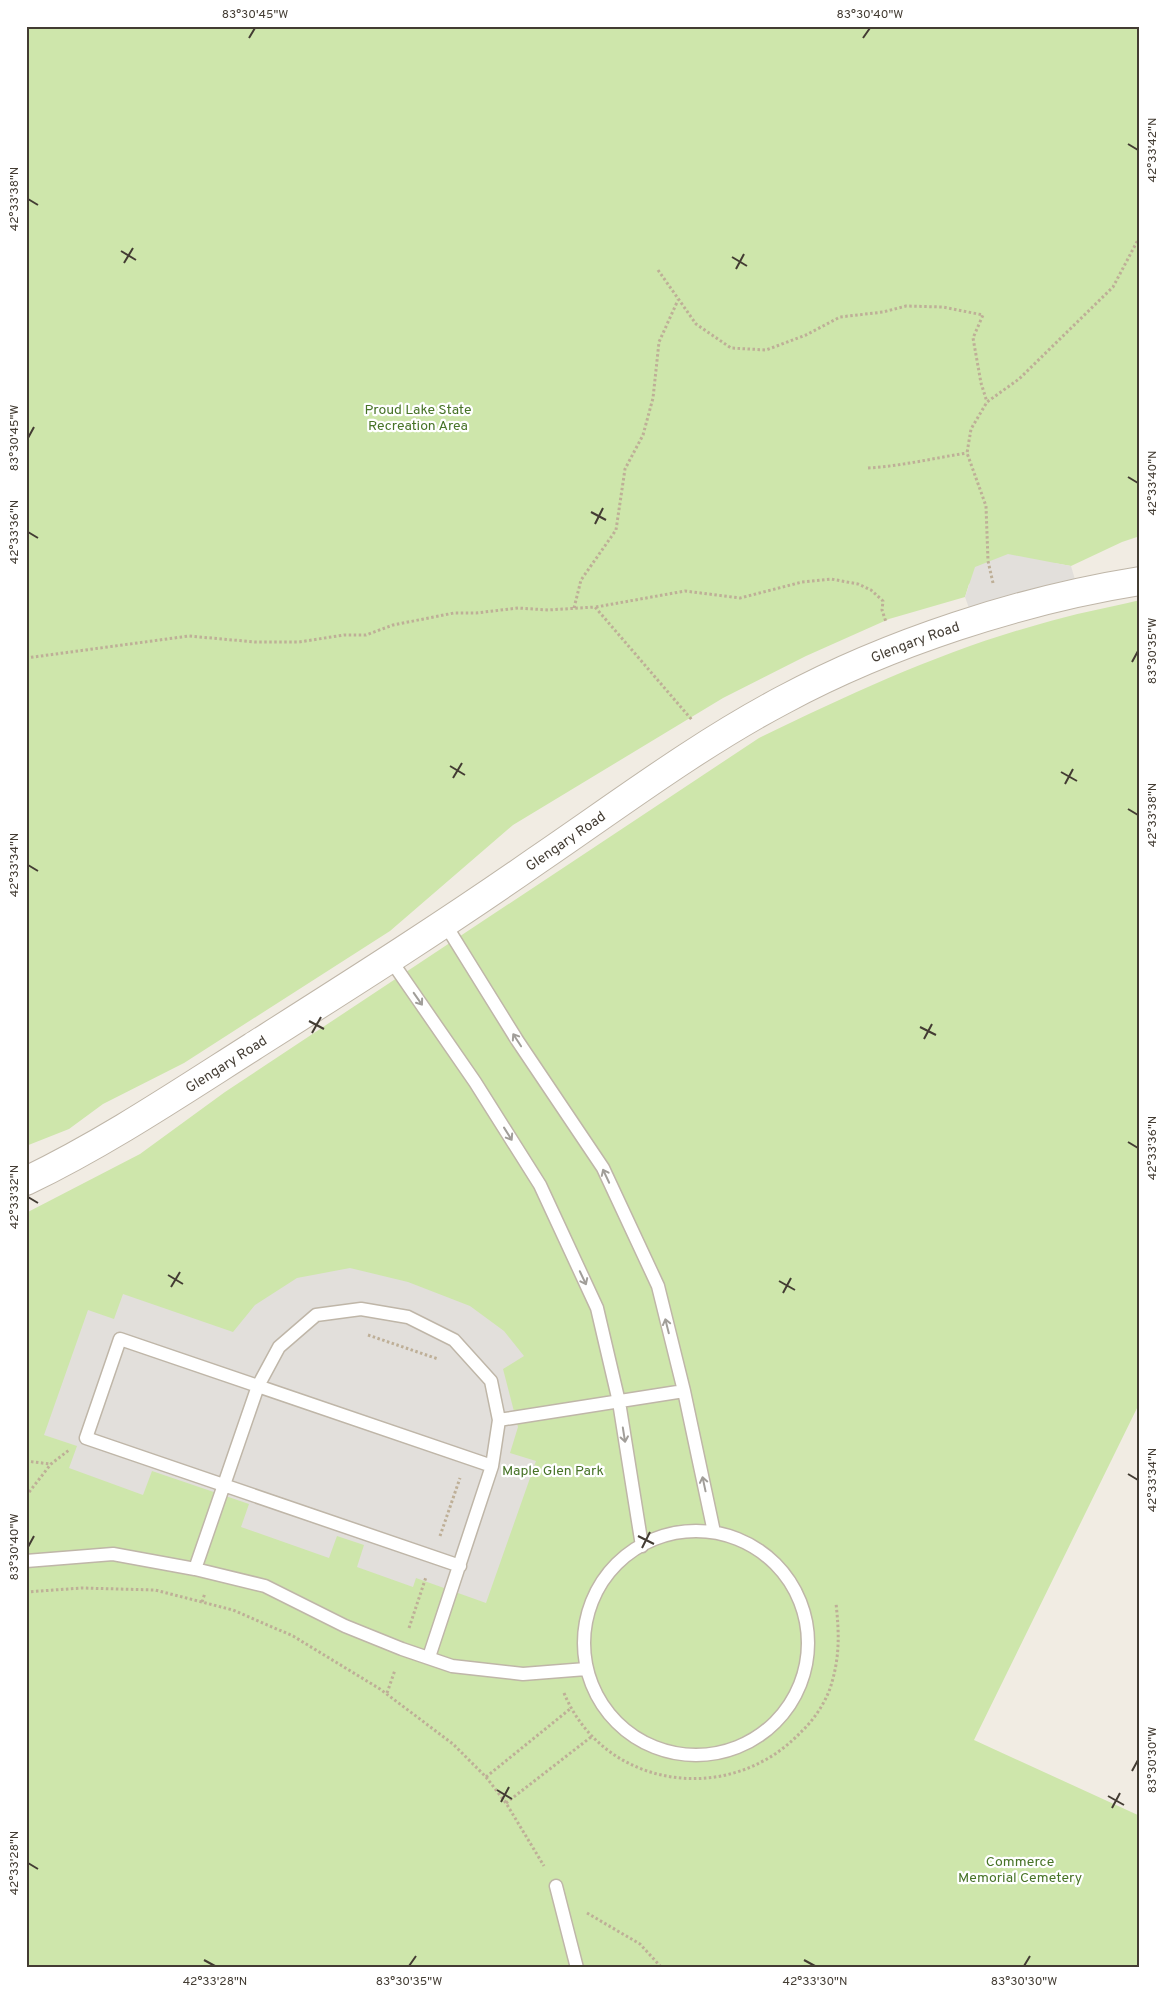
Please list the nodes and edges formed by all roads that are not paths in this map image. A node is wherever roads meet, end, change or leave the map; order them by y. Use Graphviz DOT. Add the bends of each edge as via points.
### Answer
graph roads {
  1 [pos="1140,581"];
  2 [pos="445,924"];
  3 [pos="390,959"];
  4 [pos="26,1181"];
  5 [pos="258,1386"];
  6 [pos="684,1392"];
  7 [pos="619,1402"];
  8 [pos="499,1420"];
  9 [pos="492,1466"];
  10 [pos="224,1485"];
  11 [pos="714,1532"];
  12 [pos="642,1546"];
  13 [pos="26,1561"];
  14 [pos="460,1566"];
  15 [pos="195,1569"];
  16 [pos="429,1658"];
  17 [pos="586,1669"];
  18 [pos="556,1886"];
  19 [pos="577,1968"];
  1 -- 2 [label="street, Glengary Road" via="1102,587 999,613 897,649 783,700 678,763"];
  2 -- 3 [label="street, Glengary Road"];
  6 -- 2 [label="lane, one-way" via="658,1286 603,1168 517,1040"];
  3 -- 4 [label="street, Glengary Road" via="139,1119"];
  3 -- 7 [label="lane, one-way" via="540,1184 597,1308"];
  5 -- 8 [label="lane" via="279,1347 316,1315 361,1309 408,1317 454,1340 491,1381"];
  5 -- 9 [label="lane"];
  5 -- 10 [label="lane"];
  5 -- 10 [label="lane" via="120,1339 86,1438"];
  6 -- 7 [label="lane"];
  11 -- 6 [label="lane, one-way"];
  7 -- 8 [label="lane"];
  7 -- 12 [label="lane, one-way"];
  8 -- 9 [label="lane"];
  9 -- 14 [label="lane"];
  10 -- 14 [label="lane"];
  10 -- 15 [label="lane"];
  11 -- 12 [label="lane" via="670,1533"];
  11 -- 17 [label="lane" via="756,1547 788,1577 792,1585 806,1617 808,1661 793,1702 762,1735 731,1750 678,1754 637,1739 605,1709"];
  12 -- 17 [label="lane" via="630,1552 600,1584 585,1625"];
  13 -- 15 [label="lane" via="113,1554"];
  14 -- 16 [label="lane"];
  15 -- 16 [label="lane" via="265,1586 345,1626"];
  16 -- 17 [label="lane" via="452,1666 523,1674"];
  18 -- 19 [label="lane"];
}
